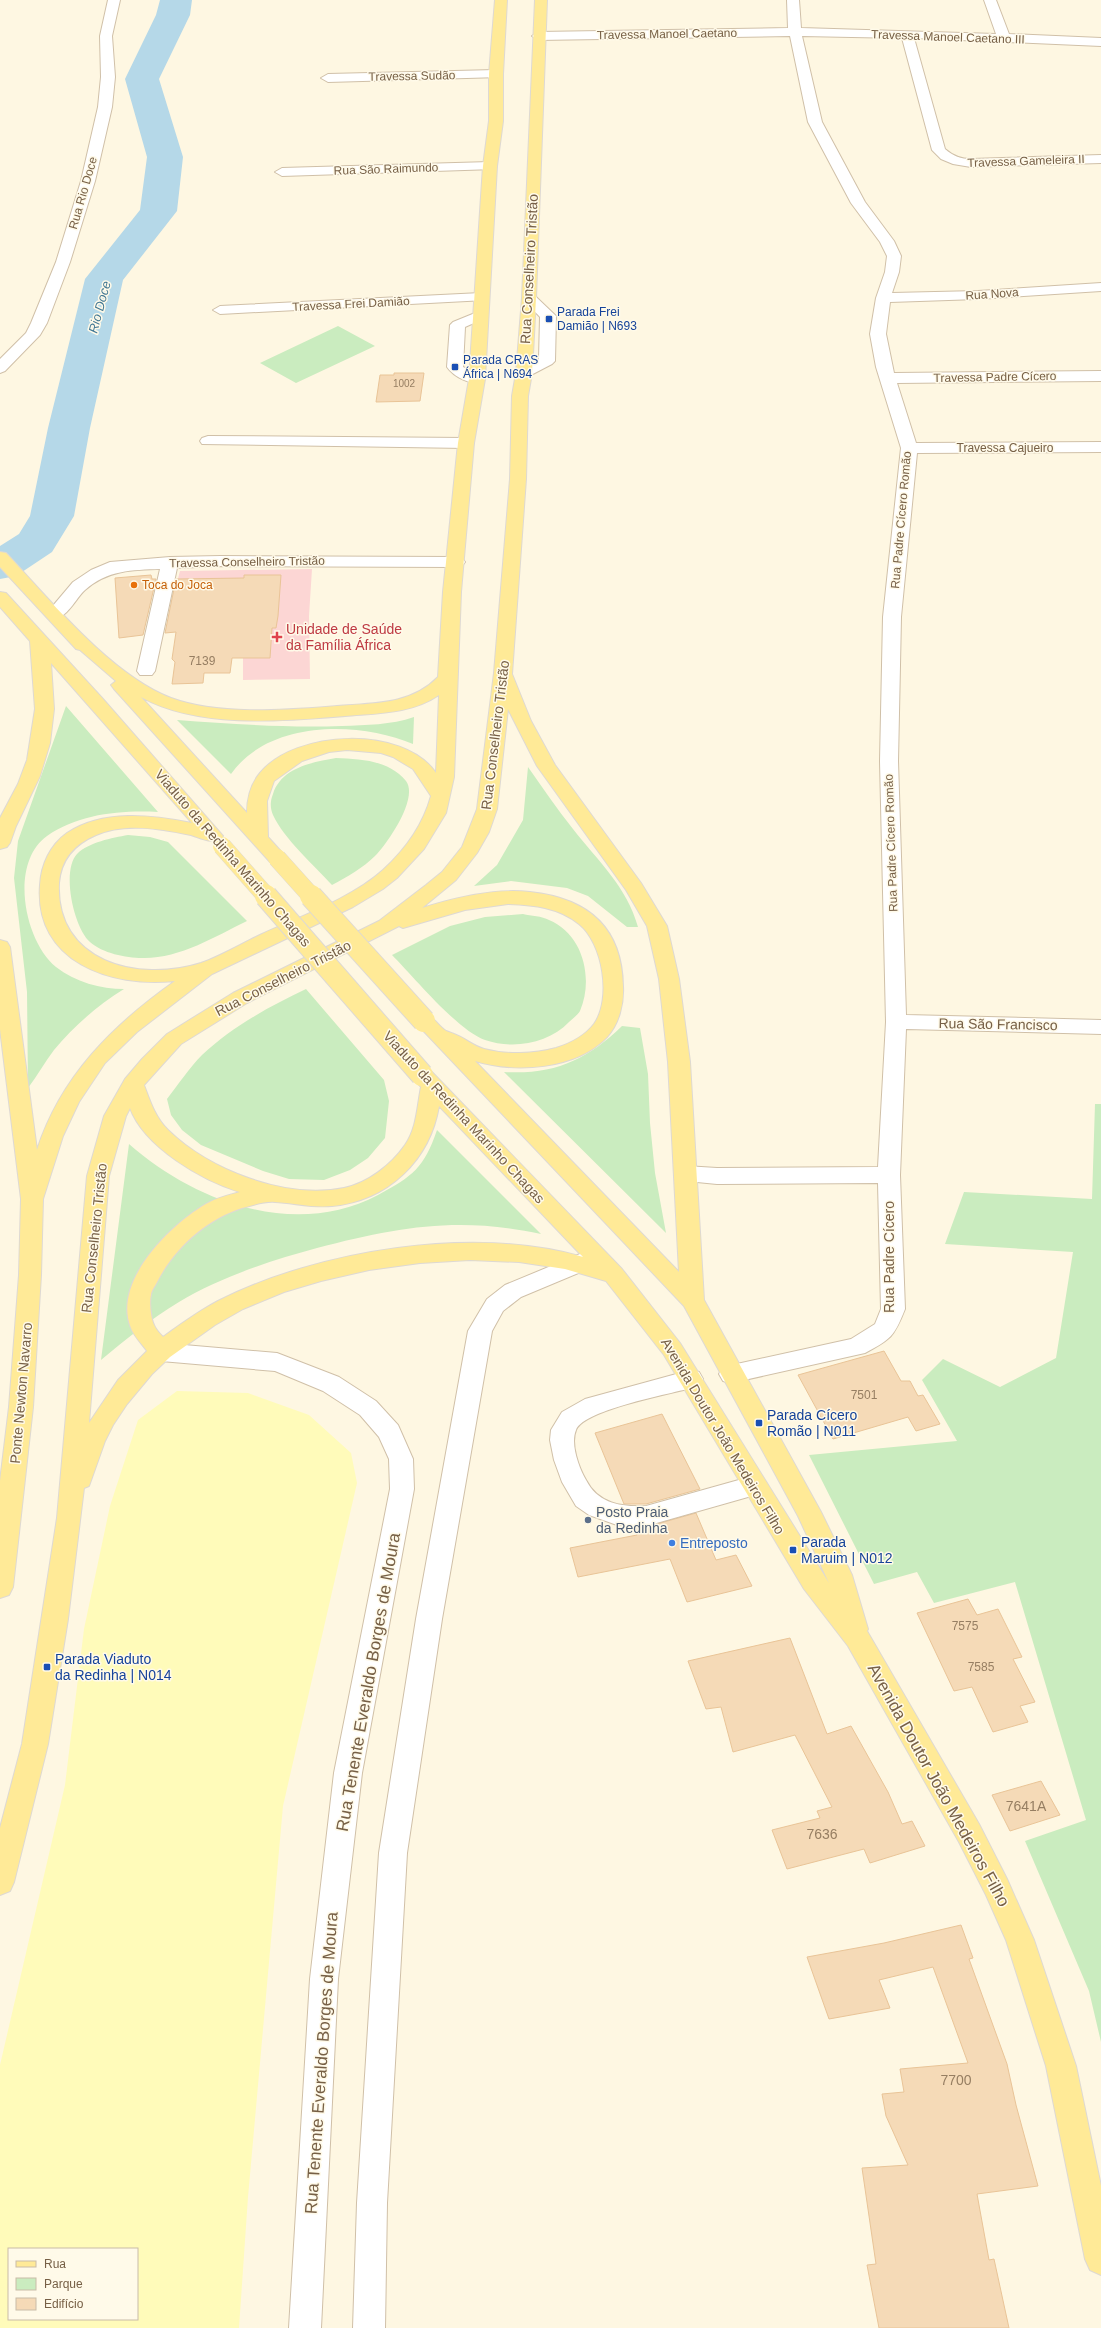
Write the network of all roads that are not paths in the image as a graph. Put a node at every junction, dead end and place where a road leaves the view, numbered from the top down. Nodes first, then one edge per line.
1 (114, 0) edge
2 (501, 0) edge
3 (541, 0) edge
4 (793, 0) edge
5 (990, 0) edge
6 (795, 32) junction
7 (907, 34) junction
8 (538, 36) junction
9 (1004, 40) junction
10 (1101, 42) edge
11 (496, 74) junction
12 (328, 78) dead end
13 (1101, 159) edge
14 (490, 166) junction
15 (282, 172) dead end
16 (1101, 287) edge
17 (481, 297) junction
18 (529, 298) junction
19 (883, 298) junction
20 (220, 310) dead end
21 (480, 315) junction
22 (0, 368) edge
23 (524, 373) junction
24 (1101, 376) edge
25 (888, 378) junction
26 (476, 379) junction
27 (208, 441) dead end
28 (466, 443) junction
29 (1101, 447) edge
30 (909, 448) junction
31 (0, 557) edge
32 (170, 562) junction
33 (456, 562) junction
34 (0, 597) edge
35 (51, 609) junction
36 (73, 635) junction
37 (39, 640) junction
38 (146, 670) dead end
39 (503, 673) junction
40 (449, 676) junction
41 (441, 798) junction
42 (259, 838) junction
43 (217, 840) junction
44 (0, 843) edge
45 (386, 926) junction
46 (0, 947) edge
47 (205, 969) junction
48 (896, 1022) junction
49 (427, 1024) junction
50 (1101, 1027) edge
51 (426, 1081) junction
52 (133, 1084) junction
53 (685, 1174) junction
54 (888, 1175) junction
55 (276, 1194) junction
56 (32, 1199) junction
57 (580, 1263) junction
58 (614, 1275) junction
59 (686, 1294) junction
60 (161, 1352) junction
61 (731, 1374) junction
62 (691, 1380) junction
63 (753, 1486) junction
64 (69, 1518) junction
65 (0, 1587) edge
66 (857, 1638) junction
67 (0, 1882) edge
68 (1101, 2259) edge
69 (305, 2328) edge
70 (369, 2328) edge

1 - 22 street, Rua Rio Doce
2 - 11 main road
3 - 8 main road, Rua Conselheiro Tristão
4 - 6 street, Rua Padre Cícero Romão
5 - 9 street
6 - 7 street, Travessa Manoel Caetano III
6 - 8 street, Travessa Manoel Caetano
6 - 19 street, Rua Padre Cícero Romão
7 - 9 street, Travessa Manoel Caetano III
7 - 13 street, Travessa Gameleira II
8 - 18 main road, Rua Conselheiro Tristão
9 - 10 street, Travessa Manoel Caetano III
11 - 12 street, Travessa Sudão
11 - 14 main road
14 - 15 street, Rua São Raimundo
14 - 17 main road
16 - 19 street, Rua Nova
17 - 20 street, Travessa Frei Damião
17 - 21 main road
18 - 23 main road, Rua Conselheiro Tristão
18 - 23 street
19 - 25 street, Rua Padre Cícero Romão
21 - 26 main road
21 - 26 street
23 - 39 main road, Rua Conselheiro Tristão
24 - 25 street, Travessa Padre Cícero
25 - 30 street, Rua Padre Cícero Romão
26 - 28 main road
27 - 28 street
28 - 33 main road
29 - 30 street, Travessa Cajueiro
30 - 48 street, Rua Padre Cícero Romão
31 - 35 main road
32 - 33 street, Travessa Conselheiro Tristão
32 - 35 street, Travessa Conselheiro Tristão
32 - 38 street
33 - 40 main road
34 - 37 main road
35 - 36 main road
36 - 40 main road
36 - 42 main road
37 - 43 main road, Viaduto da Redinha Marinho Chagas
37 - 44 main road
39 - 45 main road, Rua Conselheiro Tristão
39 - 53 main road
40 - 41 main road
41 - 42 main road
41 - 47 main road
42 - 49 main road, bridge
43 - 47 main road
43 - 51 main road, Viaduto da Redinha Marinho Chagas, bridge
45 - 49 main road
45 - 52 main road, Rua Conselheiro Tristão
46 - 56 main road
47 - 56 main road
48 - 50 street, Rua São Francisco
48 - 54 street, Rua Padre Cícero
49 - 59 main road
51 - 55 main road
51 - 58 main road, Viaduto da Redinha Marinho Chagas
52 - 55 main road
52 - 64 main road, Rua Conselheiro Tristão
53 - 54 street
53 - 59 main road
54 - 61 street, Rua Padre Cícero
55 - 60 main road
56 - 65 main road, Ponte Newton Navarro
57 - 58 main road
57 - 60 main road
57 - 70 street
58 - 62 main road, Avenida Doutor João Medeiros Filho
59 - 61 main road, Avenida Doutor João Medeiros Filho
60 - 64 main road
60 - 69 street, Rua Tenente Everaldo Borges de Moura
61 - 66 main road, Avenida Doutor João Medeiros Filho
62 - 63 main road, Avenida Doutor João Medeiros Filho
62 - 63 street
63 - 66 main road, Avenida Doutor João Medeiros Filho
64 - 67 main road
66 - 68 main road, Avenida Doutor João Medeiros Filho

